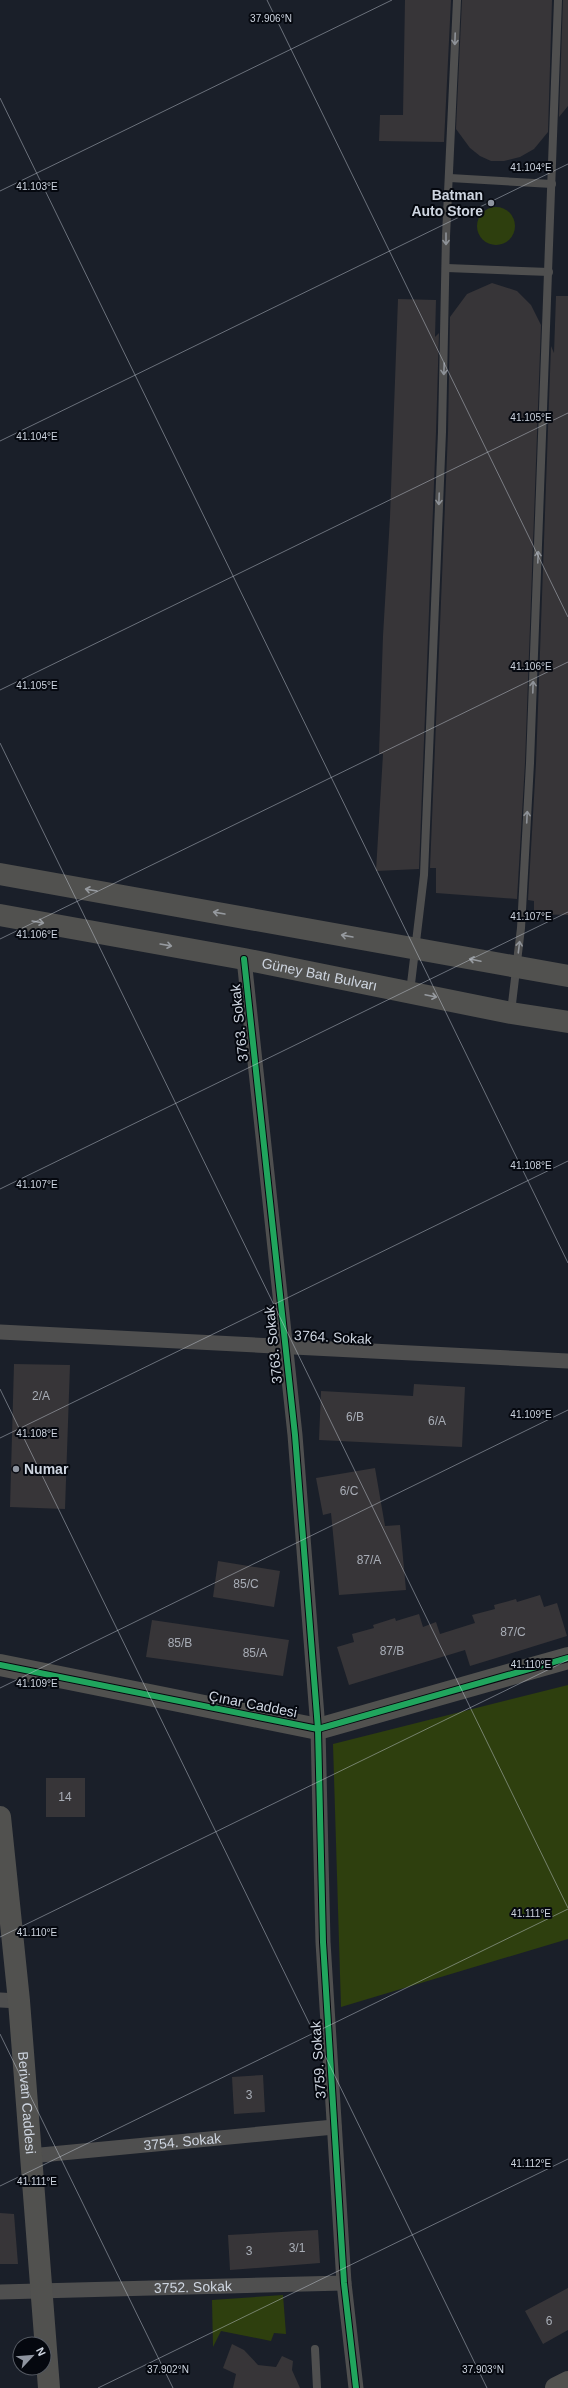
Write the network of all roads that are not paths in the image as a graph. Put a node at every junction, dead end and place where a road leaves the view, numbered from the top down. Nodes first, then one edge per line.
1 (457, 0) edge
2 (558, 0) edge
3 (450, 178) junction
4 (552, 184) junction
5 (447, 268) junction
6 (549, 272) junction
7 (0, 874) edge
8 (0, 915) edge
9 (415, 948) junction
10 (244, 959) junction
11 (517, 968) junction
12 (568, 976) edge
13 (410, 992) junction
14 (511, 1013) junction
15 (568, 1022) edge
16 (0, 1332) edge
17 (286, 1347) junction
18 (568, 1361) edge
19 (568, 1658) edge
20 (0, 1665) edge
21 (318, 1729) junction
22 (0, 1825) edge
23 (9, 2001) edge
24 (334, 2127) junction
25 (30, 2156) junction
26 (344, 2283) junction
27 (0, 2292) edge
28 (43, 2292) junction
29 (315, 2349) dead end
30 (568, 2382) edge
31 (49, 2388) edge
32 (317, 2388) edge
33 (356, 2388) edge
34 (556, 2388) edge

1 -> 3 lane
2 - 4 lane
3 - 4 lane
3 -> 5 lane
4 - 6 lane
5 - 6 lane
5 -> 9 lane
11 -> 6 lane
9 -> 7 street
8 -> 10 street, Güney Batı Bulvarı
11 -> 9 street
9 - 13 lane
10 - 13 street, Güney Batı Bulvarı
10 - 17 street, 3763. Sokak
11 - 12 street
11 - 14 lane
13 -> 14 street, Güney Batı Bulvarı
14 - 15 street, Güney Batı Bulvarı
16 - 17 street, 3764. Sokak
17 - 18 street, 3764. Sokak
17 - 21 street, 3763. Sokak
19 - 21 street, Çınar Caddesi
20 - 21 street, Çınar Caddesi
21 - 24 street, 3759. Sokak
22 - 23 street, Berivan Caddesi
23 - 25 street, Berivan Caddesi
24 - 25 street, 3754. Sokak
24 - 26 street, 3759. Sokak
25 - 28 street, Berivan Caddesi
26 - 28 street, 3752. Sokak
26 - 33 street, 3759. Sokak
27 - 28 street, 3752. Sokak
28 - 31 street, Berivan Caddesi
29 - 32 lane
30 - 34 street

